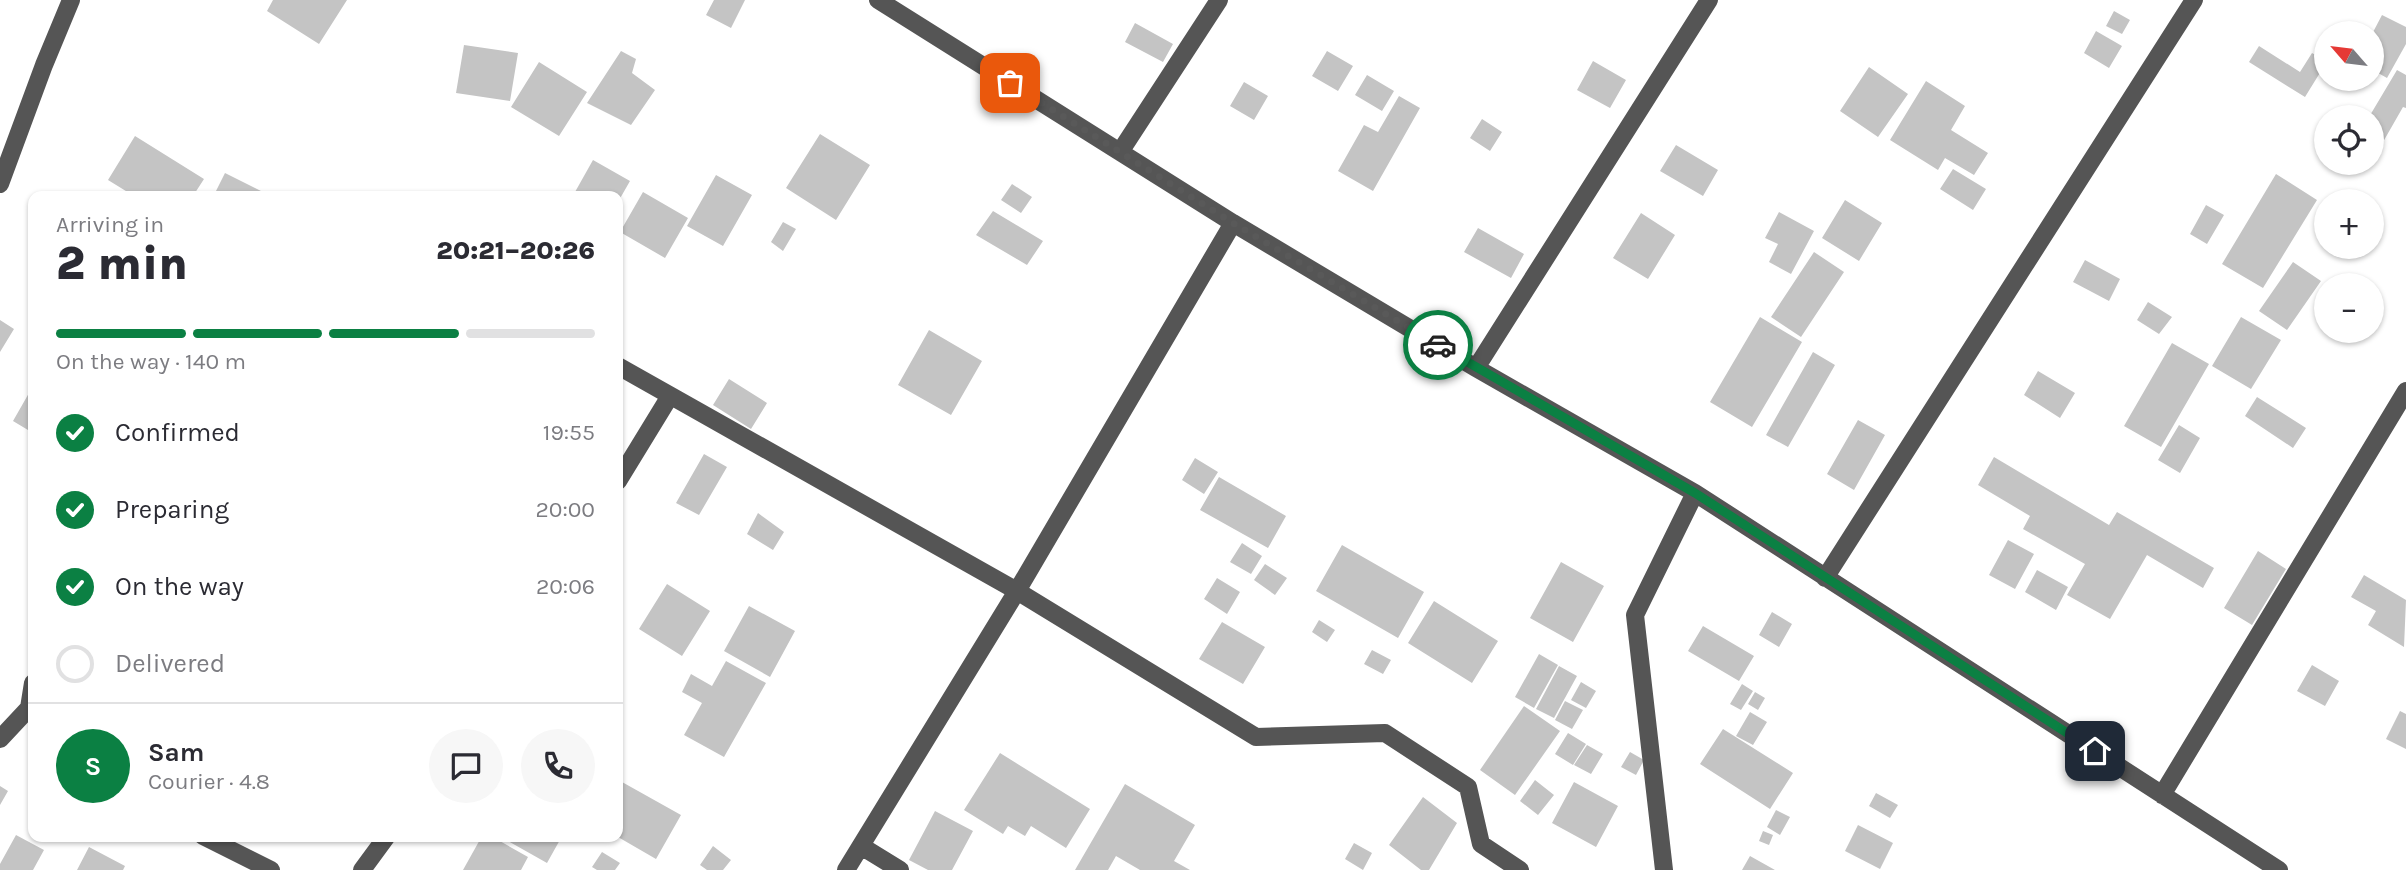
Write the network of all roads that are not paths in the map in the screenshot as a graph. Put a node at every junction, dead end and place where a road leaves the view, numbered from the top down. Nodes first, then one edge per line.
1 (71, 0) edge
2 (878, 0) edge
3 (1219, 0) edge
4 (1709, 0) edge
5 (2194, 0) edge
6 (1121, 152) junction
7 (0, 184) edge
8 (1233, 223) junction
9 (1476, 368) junction
10 (623, 369) edge
11 (2406, 391) edge
12 (670, 396) junction
13 (623, 473) edge
14 (1695, 493) junction
15 (1825, 578) junction
16 (1017, 591) junction
17 (28, 713) edge
18 (0, 739) edge
19 (2162, 795) junction
20 (215, 842) edge
21 (383, 842) edge
22 (861, 845) junction
23 (2275, 869) edge
24 (271, 870) edge
25 (362, 870) edge
26 (846, 870) edge
27 (900, 870) edge
28 (1520, 870) edge
29 (1664, 870) edge

1 - 7 street
2 - 6 street
3 - 6 street
4 - 9 street
5 - 15 street
6 - 8 street
8 - 9 street
8 - 16 street
9 - 14 street
10 - 12 street
11 - 19 street
12 - 13 street
12 - 16 street
14 - 15 street
14 - 29 street
15 - 19 street
16 - 22 street
16 - 28 street
17 - 18 street
19 - 23 street
20 - 24 street
21 - 25 street
22 - 26 street
22 - 27 street

